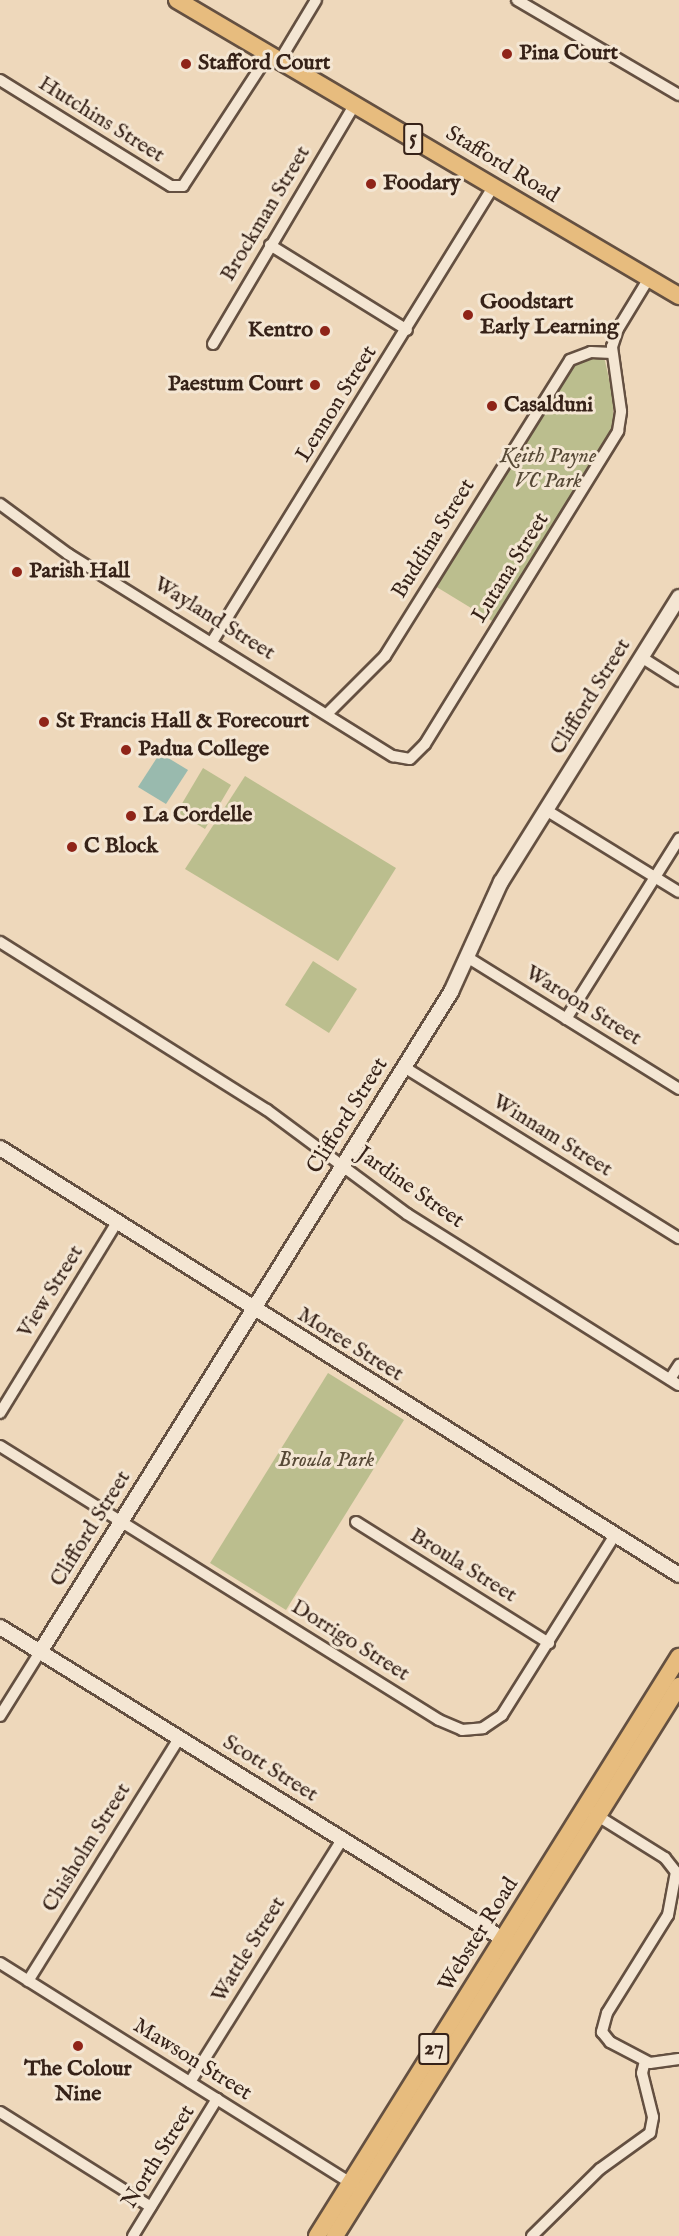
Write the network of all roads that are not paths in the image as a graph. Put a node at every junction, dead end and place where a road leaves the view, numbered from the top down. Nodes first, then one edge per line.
1 (177, 0) edge
2 (316, 0) edge
3 (517, 0) edge
4 (535, 4) edge
5 (275, 57) junction
6 (0, 80) edge
7 (679, 95) edge
8 (355, 104) junction
9 (494, 187) junction
10 (270, 245) junction
11 (649, 278) junction
12 (679, 296) edge
13 (407, 330) junction
14 (213, 344) dead end
15 (612, 353) junction
16 (0, 504) edge
17 (679, 597) edge
18 (212, 642) junction
19 (642, 657) junction
20 (679, 681) edge
21 (327, 714) junction
22 (410, 759) joint
23 (546, 810) junction
24 (679, 839) edge
25 (655, 877) junction
26 (679, 892) edge
27 (0, 942) edge
28 (467, 957) junction
29 (566, 1019) junction
30 (404, 1067) junction
31 (679, 1089) edge
32 (0, 1148) edge
33 (343, 1165) junction
34 (117, 1222) junction
35 (679, 1238) edge
36 (253, 1309) junction
37 (679, 1365) edge
38 (674, 1382) edge
39 (0, 1413) edge
40 (0, 1446) edge
41 (121, 1521) junction
42 (356, 1522) dead end
43 (615, 1535) junction
44 (679, 1575) edge
45 (0, 1627) edge
46 (549, 1642) junction
47 (40, 1652) junction
48 (679, 1657) edge
49 (679, 1686) edge
50 (0, 1716) edge
51 (180, 1737) junction
52 (592, 1812) junction
53 (342, 1840) junction
54 (510, 1943) junction
55 (0, 1963) edge
56 (28, 1980) junction
57 (679, 2059) edge
58 (645, 2061) junction
59 (190, 2082) junction
60 (218, 2099) junction
61 (0, 2112) edge
62 (357, 2186) junction
63 (151, 2207) junction
64 (133, 2236) edge
65 (317, 2236) edge
66 (335, 2236) edge
67 (532, 2236) edge

1 - 5 main road, Stafford Road / 5
2 - 5 street
3 - 4 street
4 - 7 street
5 - 6 street, Hutchins Street
5 - 8 main road, Stafford Road / 5
8 - 9 main road, Stafford Road / 5
8 - 10 street, Brockman Street
9 - 11 main road, Stafford Road / 5
9 - 13 street, Lennon Street
10 - 13 street
10 - 14 street, Brockman Street
11 - 12 main road, Stafford Road / 5
11 - 15 street
13 - 18 street, Lennon Street
15 - 21 street, Buddina Street
15 - 22 street, Lutana Street
16 - 18 street, Wayland Street
17 - 19 street, Clifford Street
18 - 21 street, Wayland Street
19 - 20 street
19 - 23 street, Clifford Street
21 - 22 street, Wayland Street
23 - 25 street
23 - 28 street, Clifford Street
24 - 25 street
25 - 26 street
25 - 29 street
27 - 33 street, Jardine Street
28 - 29 street, Waroon Street
28 - 30 street, Clifford Street
29 - 31 street, Waroon Street
30 - 33 street, Clifford Street
30 - 35 street, Winnam Street
32 - 34 street, Moree Street
33 - 36 street, Clifford Street
33 - 38 street, Jardine Street
34 - 36 street, Moree Street
34 - 39 street, View Street
36 - 41 street, Clifford Street
36 - 43 street, Moree Street
37 - 38 street
40 - 41 street, Dorrigo Street
41 - 46 street, Dorrigo Street
41 - 47 street, Clifford Street
42 - 46 street, Broula Street
43 - 44 street, Moree Street
43 - 46 street, Dorrigo Street
45 - 47 street, Scott Street
47 - 50 street
47 - 51 street, Scott Street
48 - 52 main road, Webster Road / 27
49 - 52 main road, Webster Road / 27
51 - 53 street, Scott Street
51 - 56 street, Chisholm Street
52 - 54 main road, Webster Road / 27
52 - 58 street
53 - 54 street, Scott Street
53 - 59 street, Wattle Street
54 - 62 main road, Webster Road / 27
55 - 56 street, Mawson Street
56 - 59 street, Mawson Street
57 - 58 street
58 - 67 street
59 - 60 street, Mawson Street
60 - 62 street, Mawson Street
60 - 63 street, North Street
61 - 63 street
62 - 65 main road, Webster Road / 27
62 - 66 main road, Webster Road / 27
63 - 64 street, North Street

